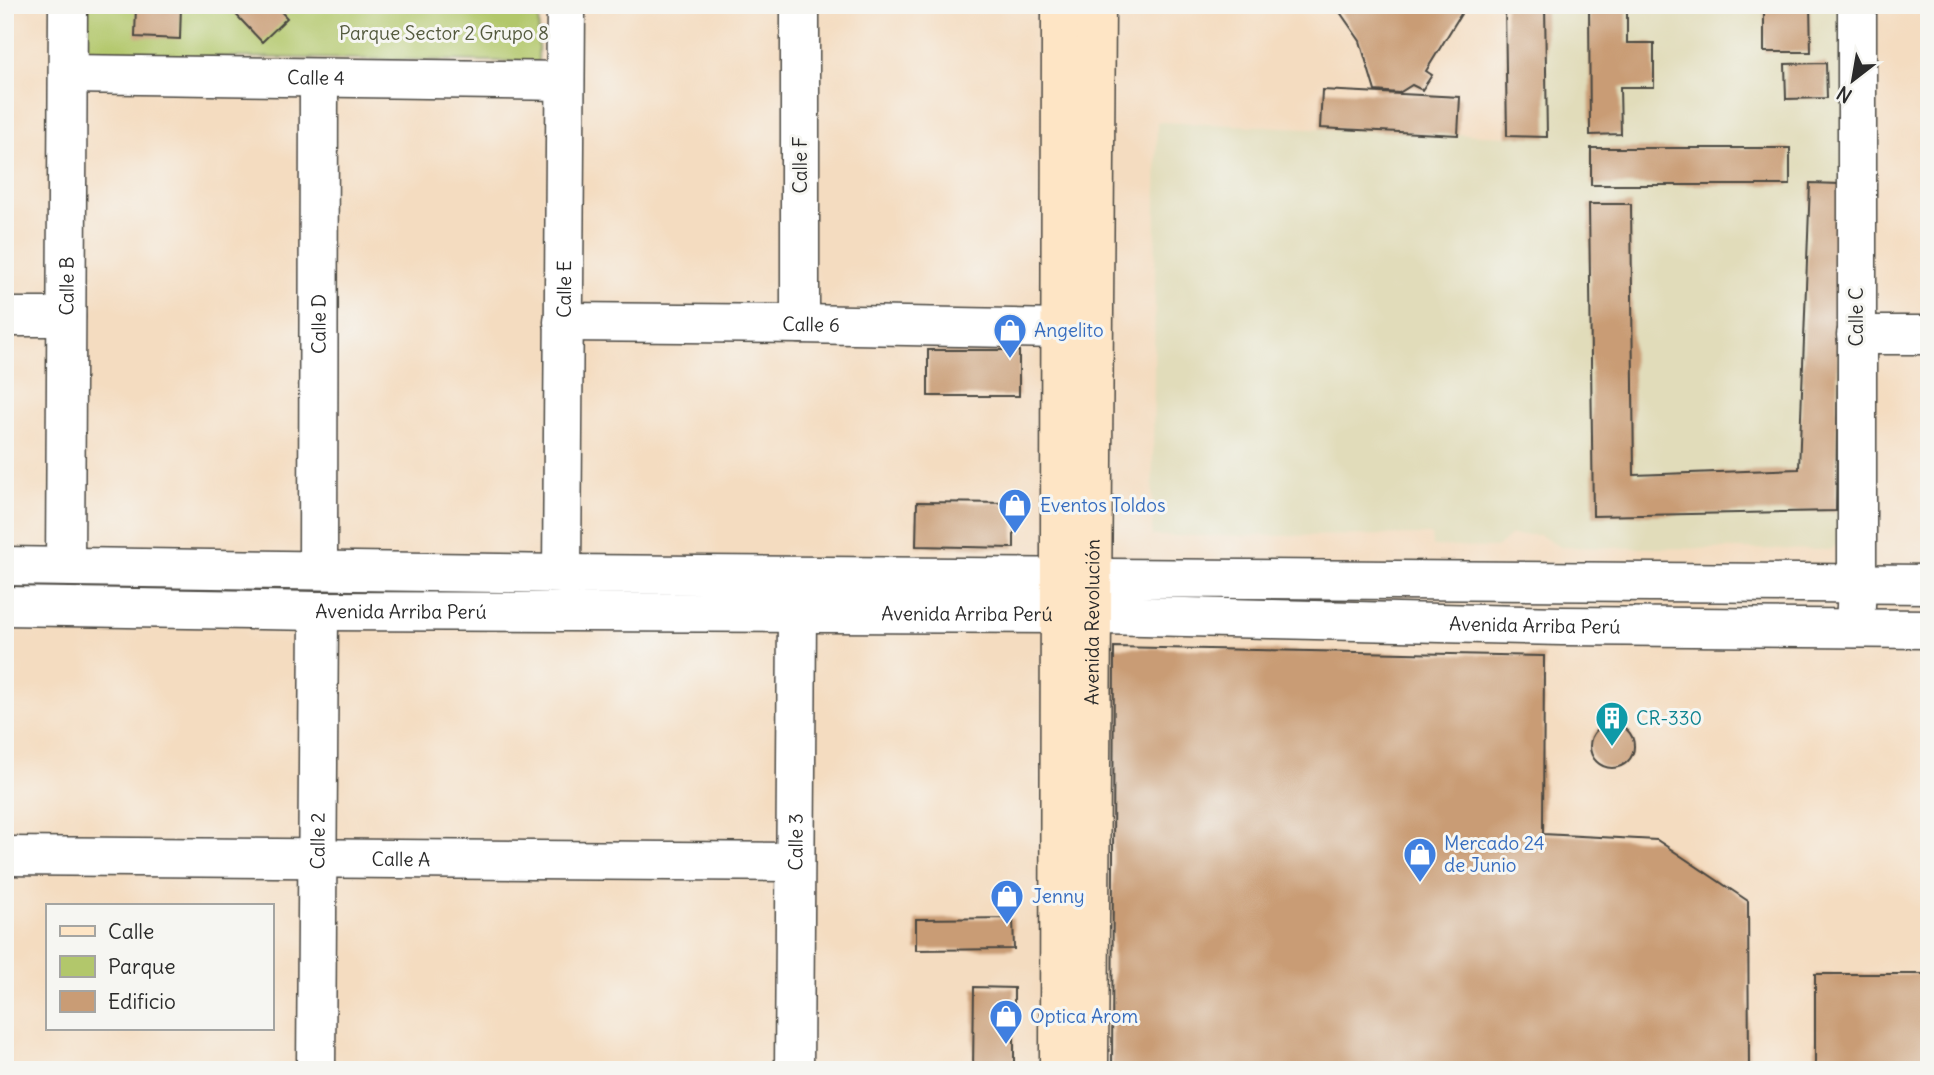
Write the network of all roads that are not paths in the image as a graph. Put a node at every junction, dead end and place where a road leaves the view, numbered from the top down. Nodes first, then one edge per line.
1 (68, 5) edge
2 (565, 5) edge
3 (800, 5) edge
4 (1061, 5) edge
5 (1096, 5) edge
6 (1857, 5) edge
7 (68, 74) junction
8 (319, 78) junction
9 (565, 80) junction
10 (5, 317) edge
11 (66, 317) junction
12 (564, 322) junction
13 (800, 324) junction
14 (1060, 329) junction
15 (1856, 335) junction
16 (1929, 335) edge
17 (5, 566) edge
18 (65, 566) junction
19 (318, 569) junction
20 (562, 574) junction
21 (1857, 583) junction
22 (1929, 583) edge
23 (1075, 596) junction
24 (5, 606) edge
25 (319, 611) junction
26 (797, 614) junction
27 (1855, 628) junction
28 (1929, 629) edge
29 (5, 856) edge
30 (317, 858) junction
31 (795, 862) junction
32 (316, 1070) edge
33 (794, 1070) edge
34 (1059, 1070) edge
35 (1089, 1070) edge

1 - 7 street, Calle B
2 - 9 street, Calle E
3 - 13 street, Calle F
4 - 14 main road, Avenida Revolución
5 - 23 main road, Avenida Revolución
6 - 15 street, Calle C
7 - 8 street, Calle 4
7 - 11 street, Calle B
8 - 9 street, Calle 4
8 - 19 street, Calle D
9 - 12 street, Calle E
10 - 11 street
11 - 18 street, Calle B
12 - 13 street, Calle 6
12 - 20 street, Calle E
13 - 14 street, Calle 6
14 - 23 main road, Avenida Revolución
15 - 16 street
15 - 21 street, Calle C
17 - 18 street, Avenida Arriba Perú
18 - 19 street, Avenida Arriba Perú
19 - 20 street, Avenida Arriba Perú
20 - 23 street, Avenida Arriba Perú
21 - 22 street, Avenida Arriba Perú
21 - 23 street, Avenida Arriba Perú
21 - 27 street, Calle C
23 - 26 street, Avenida Arriba Perú
23 - 27 street, Avenida Arriba Perú
23 - 34 main road, Avenida Revolución
23 - 35 main road, Avenida Revolución
24 - 25 street, Avenida Arriba Perú
25 - 26 street, Avenida Arriba Perú
25 - 30 street, Calle 2
26 - 31 street, Calle 3
27 - 28 street, Avenida Arriba Perú
29 - 30 street, Calle A
30 - 31 street, Calle A
30 - 32 street, Calle 2
31 - 33 street, Calle 3

